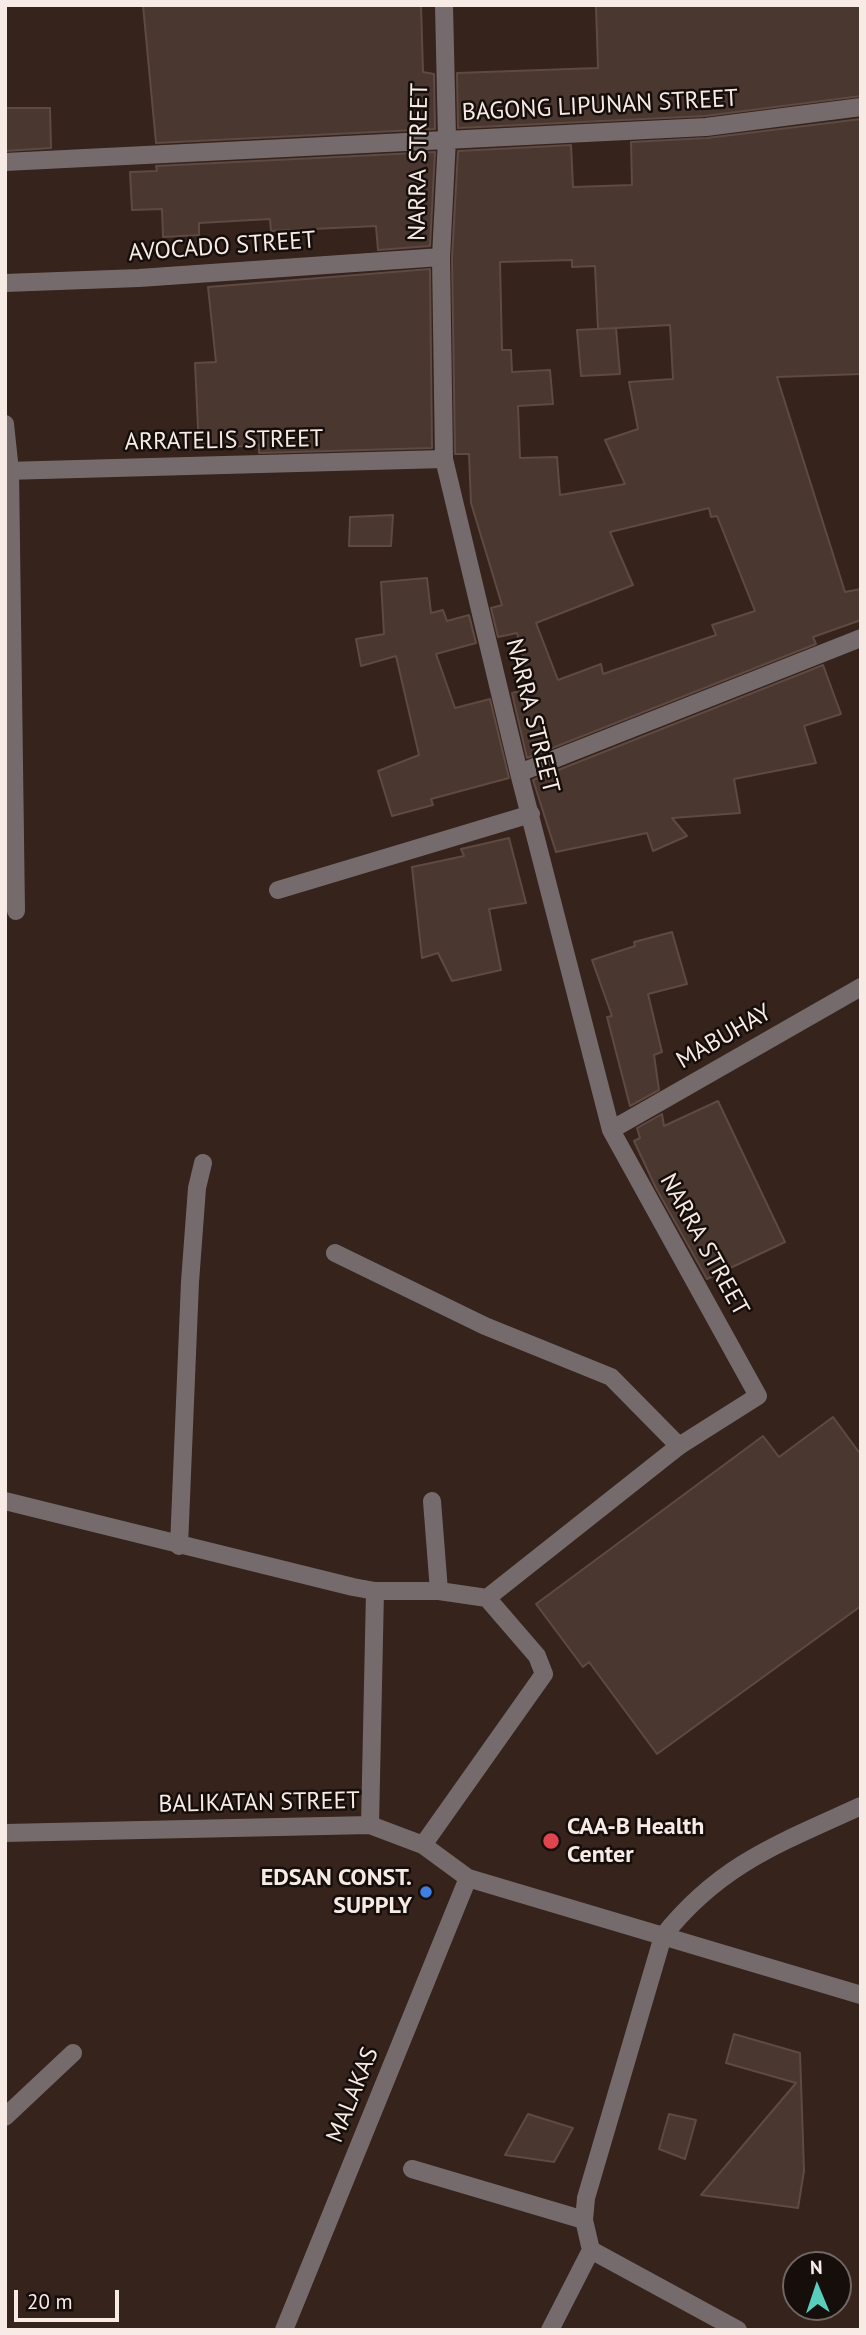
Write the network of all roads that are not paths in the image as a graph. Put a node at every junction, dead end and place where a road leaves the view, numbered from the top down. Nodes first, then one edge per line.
1 (444, 5) edge
2 (861, 107) edge
3 (447, 139) junction
4 (5, 162) edge
5 (441, 257) junction
6 (5, 283) edge
7 (5, 424) edge
8 (444, 459) junction
9 (8, 471) edge
10 (861, 638) edge
11 (519, 773) junction
12 (531, 814) junction
13 (278, 890) dead end
14 (16, 911) dead end
15 (861, 986) edge
16 (611, 1130) junction
17 (203, 1163) dead end
18 (335, 1253) dead end
19 (679, 1446) junction
20 (5, 1501) edge
21 (432, 1501) dead end
22 (179, 1546) junction
23 (375, 1591) junction
24 (439, 1591) junction
25 (488, 1598) junction
26 (861, 1806) edge
27 (370, 1825) junction
28 (5, 1832) edge
29 (423, 1845) junction
30 (468, 1878) junction
31 (663, 1936) junction
32 (861, 1995) edge
33 (73, 2053) dead end
34 (5, 2117) edge
35 (412, 2169) dead end
36 (584, 2220) junction
37 (591, 2250) junction
38 (552, 2329) edge
39 (284, 2330) edge
40 (738, 2330) edge

1 - 3 street, NARRA STREET
2 - 3 street, BAGONG LIPUNAN STREET
3 - 4 street, BAGONG LIPUNAN STREET
3 - 5 street, NARRA STREET
5 - 6 street, AVOCADO STREET
5 - 8 street, NARRA STREET
7 - 9 street
8 - 9 street, ARRATELIS STREET
8 - 11 street, NARRA STREET
9 - 14 street
10 - 11 street
11 - 12 street, NARRA STREET
12 - 13 street
12 - 16 street, NARRA STREET
15 - 16 street, MABUHAY
16 - 19 street, NARRA STREET
17 - 22 street
18 - 19 street
19 - 25 street
20 - 22 street
21 - 24 street
22 - 23 street
23 - 24 street
23 - 27 street
24 - 25 street
25 - 29 street
26 - 31 street
27 - 28 street, BALIKATAN STREET
27 - 29 street, BALIKATAN STREET
29 - 30 street, BALIKATAN STREET
30 - 31 street, BALIKATAN STREET
30 - 39 street, MALAKAS
31 - 32 street, BALIKATAN STREET
31 - 36 street
33 - 34 street
35 - 36 street
36 - 37 street
37 - 38 street
37 - 40 street

